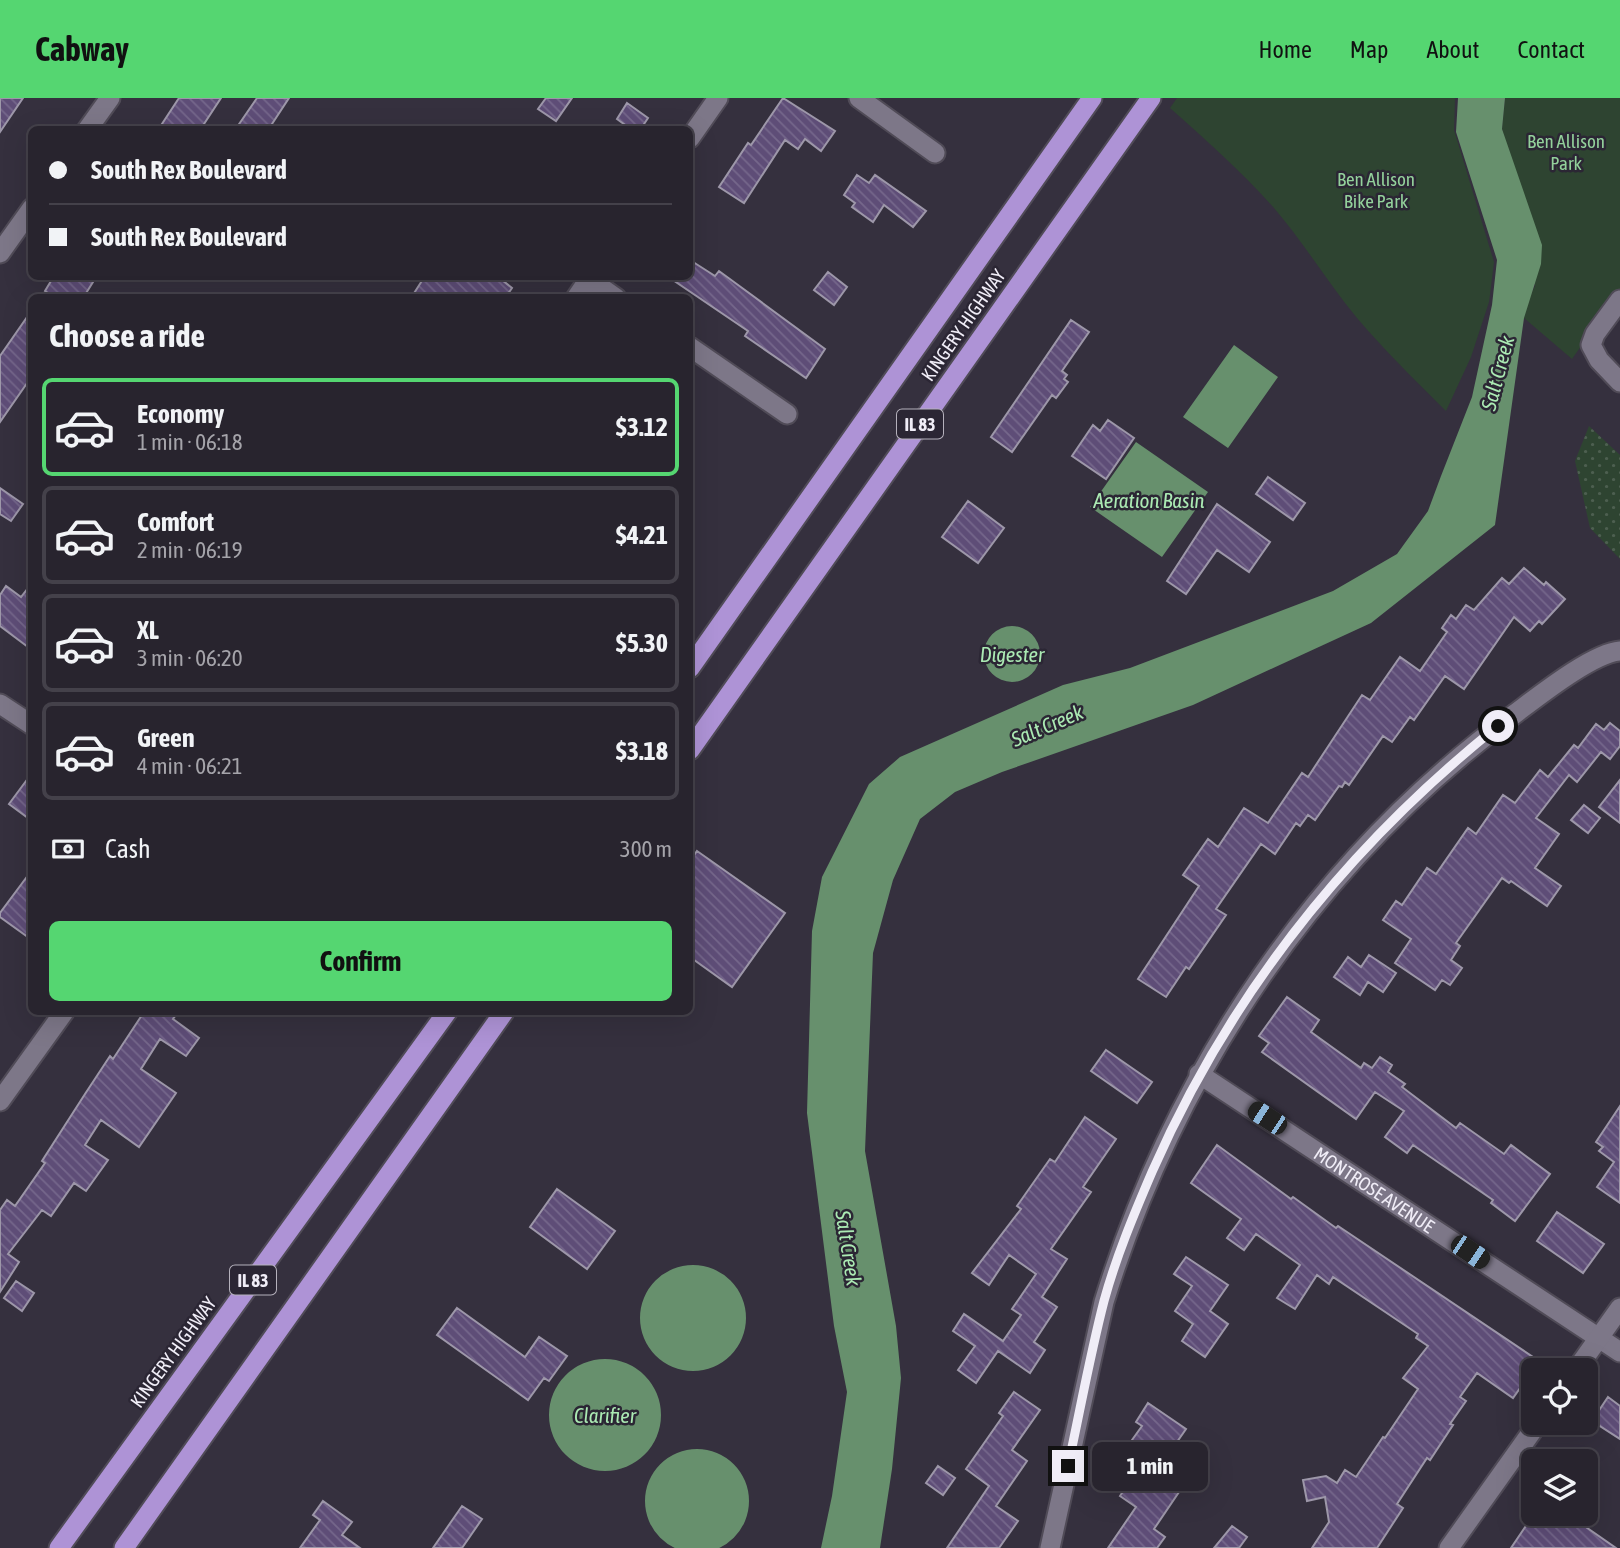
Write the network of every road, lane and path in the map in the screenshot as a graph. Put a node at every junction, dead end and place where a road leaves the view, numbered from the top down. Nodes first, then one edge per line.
1 (110, 98) edge
2 (718, 98) edge
3 (859, 98) edge
4 (1092, 98) edge
5 (1151, 98) edge
6 (90, 126) edge
7 (693, 134) edge
8 (935, 153) dead end
9 (28, 214) edge
10 (0, 253) edge
11 (593, 280) edge
12 (611, 294) edge
13 (1620, 300) edge
14 (693, 349) edge
15 (1620, 382) edge
16 (787, 414) dead end
17 (1620, 651) edge
18 (693, 664) edge
19 (0, 704) edge
20 (28, 722) edge
21 (693, 746) edge
22 (62, 1015) edge
23 (445, 1015) edge
24 (502, 1015) edge
25 (1199, 1074) junction
26 (0, 1101) edge
27 (1620, 1308) edge
28 (1598, 1338) junction
29 (1620, 1352) edge
30 (1584, 1358) edge
31 (1529, 1435) edge
32 (59, 1548) edge
33 (124, 1548) edge
34 (1050, 1548) edge
35 (1449, 1548) edge

1 - 6 street
2 - 7 street
3 - 8 street
4 - 18 highway, KINGERY HIGHWAY / IL 83
5 - 21 highway, KINGERY HIGHWAY / IL 83
9 - 10 street
11 - 12 street
13 - 15 street
14 - 16 street
17 - 25 street
19 - 20 street
22 - 26 street
23 - 32 highway, KINGERY HIGHWAY / IL 83
24 - 33 highway, IL 83
25 - 28 street, MONTROSE AVENUE
25 - 34 street
27 - 28 street
28 - 29 street, MONTROSE AVENUE
28 - 30 street
31 - 35 street

